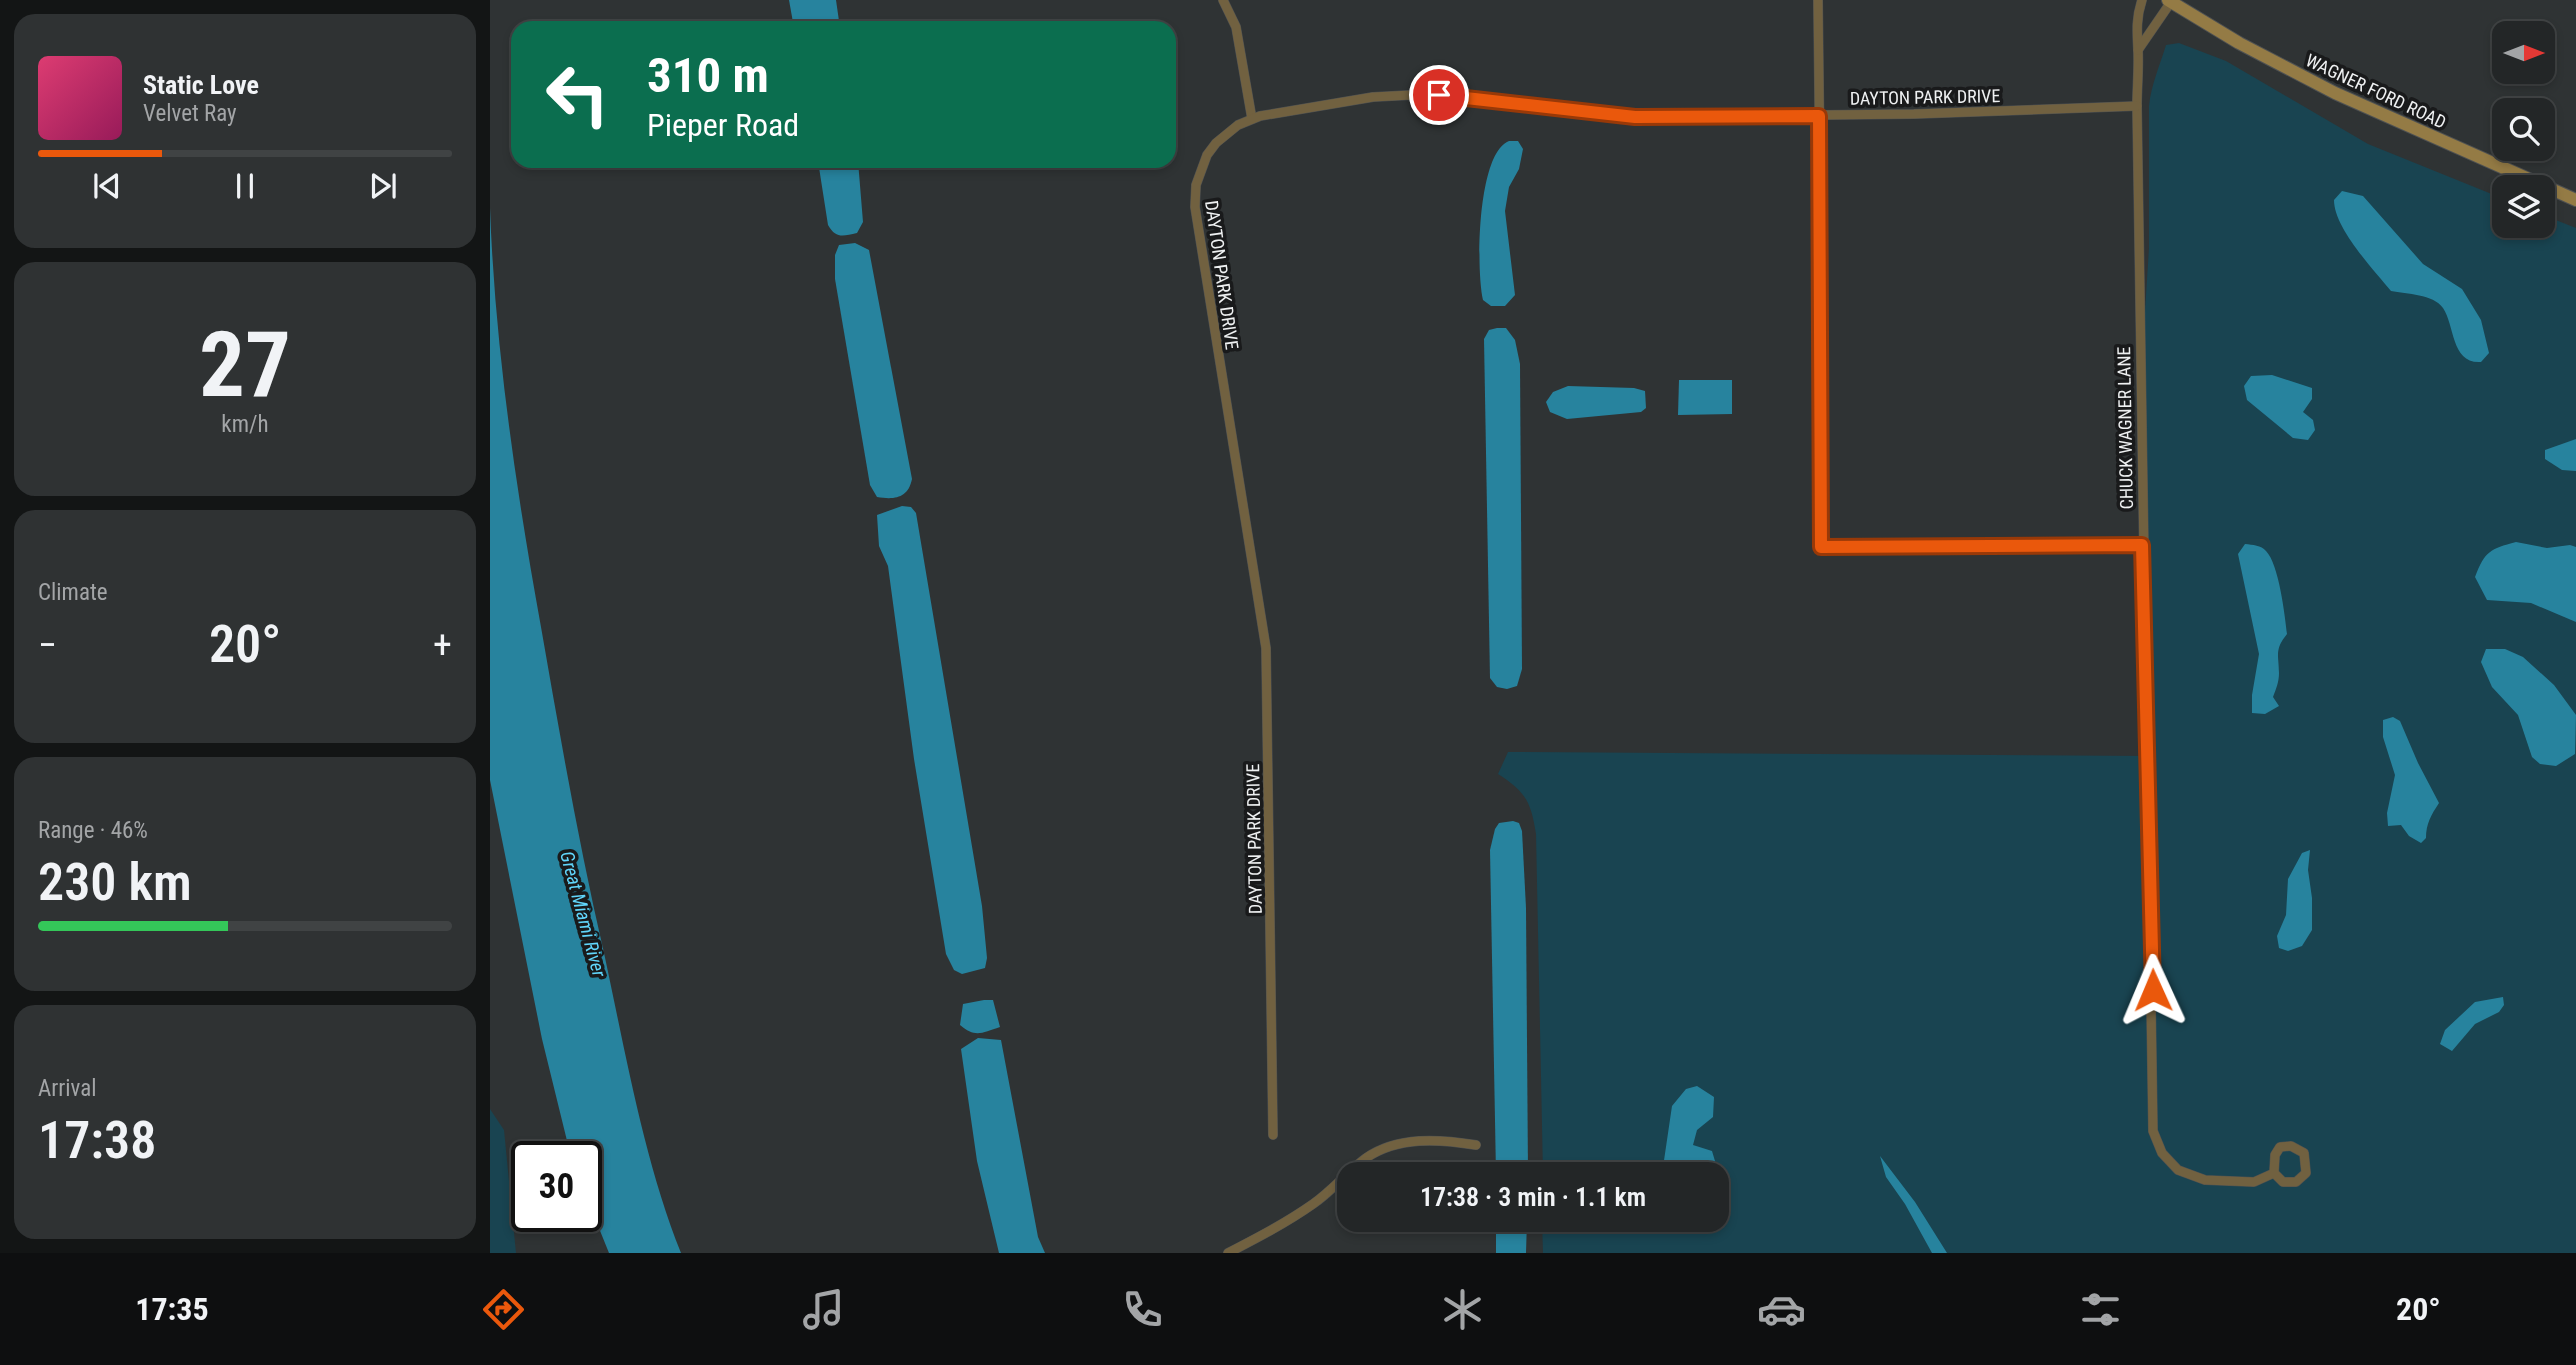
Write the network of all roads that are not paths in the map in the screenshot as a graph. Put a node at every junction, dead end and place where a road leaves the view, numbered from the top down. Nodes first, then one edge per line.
1 (1223, 0) edge
2 (1818, 0) edge
3 (2142, 0) edge
4 (2169, 1) edge
5 (2138, 50) junction
6 (2137, 106) junction
7 (1819, 116) junction
8 (1252, 119) junction
9 (2576, 200) edge
10 (2142, 545) junction
11 (1273, 1135) dead end
12 (1476, 1145) dead end
13 (2274, 1173) junction
14 (1228, 1253) edge

1 - 8 street
2 - 7 street
3 - 5 street, CHUCK WAGNER LANE
4 - 5 street
4 - 9 main road, WAGNER FORD ROAD
5 - 6 street, CHUCK WAGNER LANE
6 - 7 street, DAYTON PARK DRIVE
6 - 10 street, CHUCK WAGNER LANE
7 - 8 street, DAYTON PARK DRIVE
7 - 10 street
8 - 11 street, DAYTON PARK DRIVE
10 - 13 street, CHUCK WAGNER LANE
12 - 14 street
13 - 13 street, CHUCK WAGNER LANE

